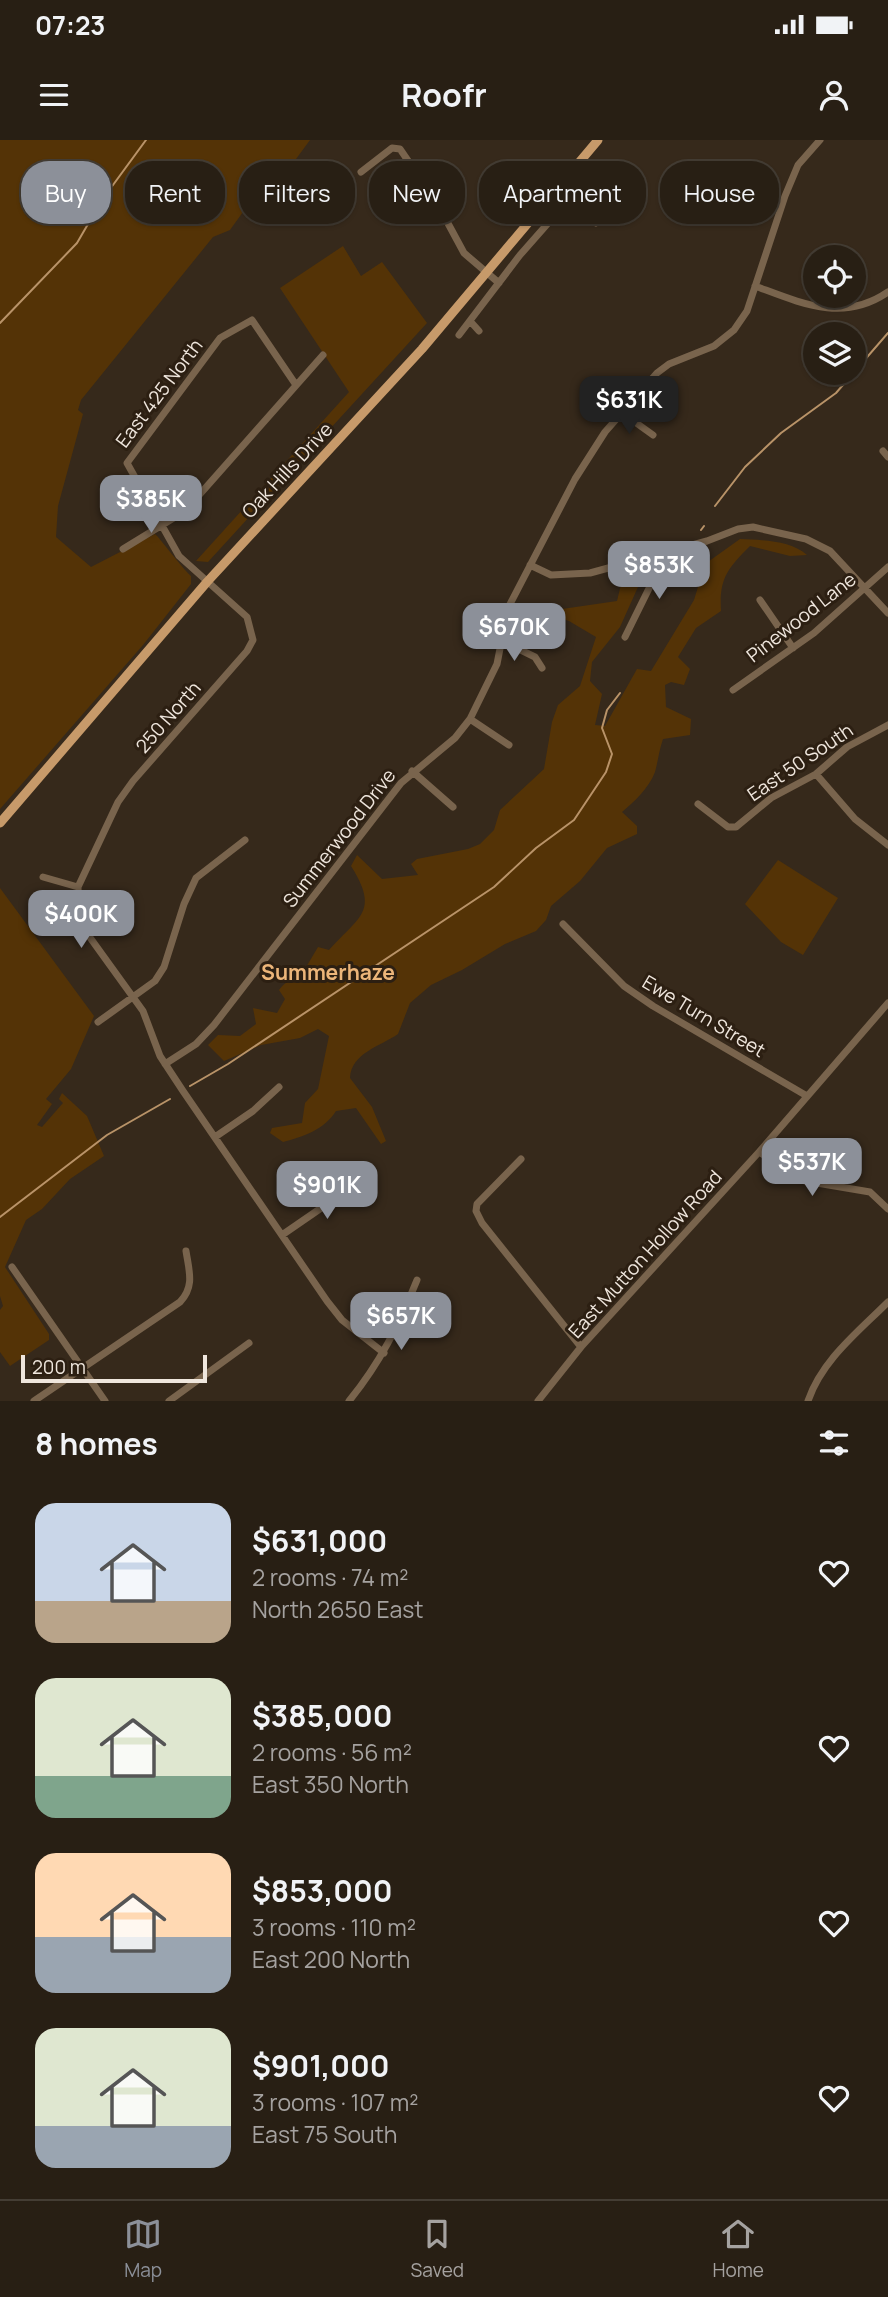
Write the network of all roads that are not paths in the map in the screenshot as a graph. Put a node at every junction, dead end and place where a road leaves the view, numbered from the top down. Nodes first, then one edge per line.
1 (598, 140) edge
2 (820, 140) edge
3 (361, 172) dead end
4 (548, 224) edge
5 (485, 271) junction
6 (499, 283) junction
7 (755, 286) junction
8 (888, 292) edge
9 (470, 321) junction
10 (479, 331) dead end
11 (459, 335) dead end
12 (323, 355) dead end
13 (296, 385) junction
14 (621, 412) junction
15 (653, 435) dead end
16 (162, 526) junction
17 (123, 549) dead end
18 (667, 552) junction
19 (530, 565) junction
20 (888, 567) edge
21 (207, 582) junction
22 (865, 587) junction
23 (760, 600) dead end
24 (888, 613) edge
25 (625, 637) dead end
26 (502, 641) junction
27 (793, 648) junction
28 (542, 668) dead end
29 (733, 690) dead end
30 (470, 719) junction
31 (888, 725) edge
32 (509, 745) dead end
33 (412, 771) junction
34 (816, 774) junction
35 (698, 804) dead end
36 (453, 807) dead end
37 (0, 822) edge
38 (245, 840) dead end
39 (888, 845) edge
40 (43, 877) dead end
41 (78, 887) junction
42 (563, 924) dead end
43 (133, 997) junction
44 (888, 1003) edge
45 (98, 1022) dead end
46 (165, 1064) junction
47 (279, 1087) dead end
48 (807, 1096) junction
49 (215, 1136) junction
50 (759, 1153) junction
51 (521, 1159) dead end
52 (356, 1184) dead end
53 (888, 1209) edge
54 (282, 1235) junction
55 (186, 1251) dead end
56 (12, 1267) dead end
57 (417, 1280) dead end
58 (888, 1302) edge
59 (249, 1343) dead end
60 (581, 1347) junction
61 (384, 1353) junction
62 (82, 1368) junction
63 (34, 1401) edge
64 (105, 1401) edge
65 (169, 1401) edge
66 (349, 1401) edge
67 (538, 1401) edge
68 (808, 1401) edge

1 - 5 main road, Oak Hills Drive
2 - 7 street, Summerwood Drive
3 - 5 street
4 - 6 street
5 - 6 street
5 - 21 main road, Oak Hills Drive
6 - 9 street
7 - 8 street
7 - 14 street, Summerwood Drive
9 - 10 street
9 - 11 street
12 - 13 street
13 - 16 street
13 - 16 street, East 425 North
14 - 15 street
14 - 19 street, Summerwood Drive
16 - 17 street
16 - 21 street
18 - 19 street
18 - 22 street
18 - 25 street
19 - 26 street, Summerwood Drive
20 - 22 street, Pinewood Lane
21 - 37 main road, Oak Hills Drive
21 - 41 street, 250 North
22 - 24 street
22 - 27 street, Pinewood Lane
23 - 27 street
26 - 28 street
26 - 30 street, Summerwood Drive
27 - 29 street, Pinewood Lane
30 - 32 street
30 - 33 street, Summerwood Drive
31 - 34 street, East 50 South
33 - 36 street
33 - 46 street, Summerwood Drive
34 - 35 street, East 50 South
34 - 39 street
38 - 43 street
40 - 41 street
41 - 43 street
42 - 48 street, Ewe Turn Street
43 - 45 street
43 - 46 street
44 - 48 street, East Mutton Hollow Road
46 - 49 street
47 - 49 street
48 - 50 street, East Mutton Hollow Road
49 - 54 street
50 - 53 street
50 - 60 street, East Mutton Hollow Road
51 - 60 street
52 - 54 street
54 - 61 street
55 - 62 street
56 - 62 street
57 - 61 street
58 - 68 street
59 - 65 street
60 - 67 street, East Mutton Hollow Road
61 - 66 street
62 - 63 street
62 - 64 street

